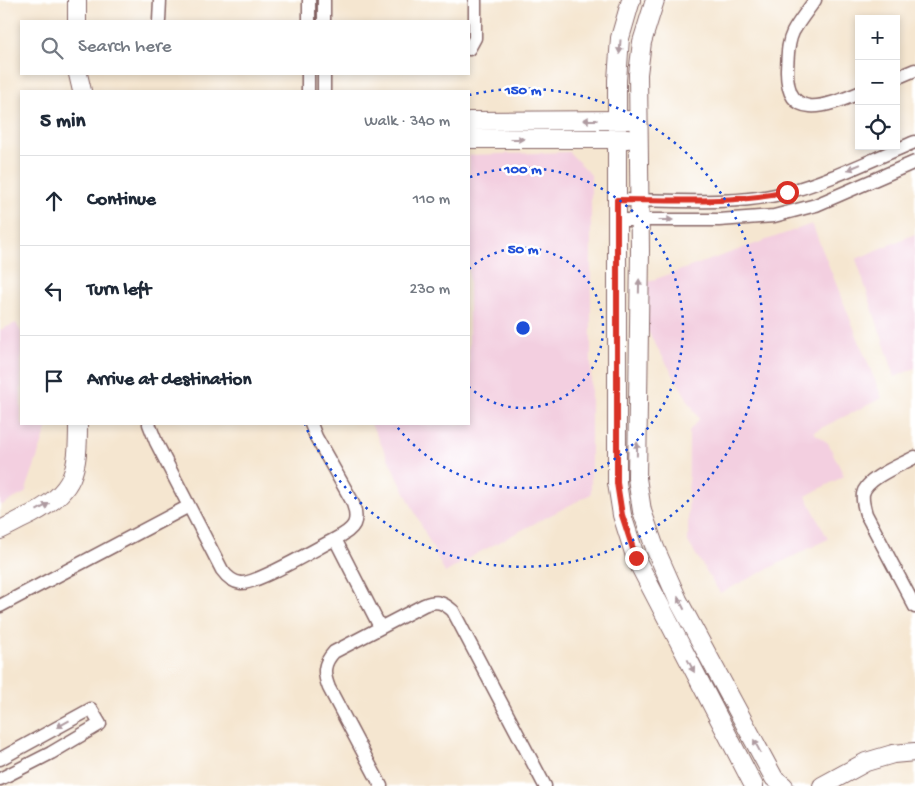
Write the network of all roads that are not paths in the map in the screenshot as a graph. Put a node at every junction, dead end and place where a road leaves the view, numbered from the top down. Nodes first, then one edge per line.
1 (77, 0) edge
2 (160, 0) edge
3 (309, 0) edge
4 (324, 0) edge
5 (475, 0) edge
6 (631, 0) edge
7 (655, 0) edge
8 (815, 0) edge
9 (77, 20) edge
10 (159, 20) edge
11 (309, 20) edge
12 (324, 20) edge
13 (470, 47) edge
14 (915, 70) edge
15 (77, 75) edge
16 (77, 75) edge
17 (308, 75) edge
18 (324, 75) edge
19 (900, 76) edge
20 (78, 90) edge
21 (82, 90) edge
22 (308, 90) edge
23 (324, 90) edge
24 (855, 94) edge
25 (617, 120) junction
26 (639, 120) junction
27 (470, 121) edge
28 (470, 139) edge
29 (617, 139) junction
30 (639, 139) junction
31 (915, 142) edge
32 (915, 162) edge
33 (617, 200) junction
34 (639, 200) junction
35 (617, 220) junction
36 (640, 220) junction
37 (78, 425) edge
38 (149, 425) edge
39 (311, 425) edge
40 (915, 458) edge
41 (189, 506) junction
42 (0, 530) edge
43 (335, 539) junction
44 (0, 606) edge
45 (915, 607) edge
46 (380, 627) junction
47 (915, 752) edge
48 (0, 759) edge
49 (0, 779) edge
50 (381, 786) edge
51 (545, 786) edge
52 (754, 786) edge
53 (784, 786) edge
54 (822, 786) edge

1 - 9 street
2 - 10 street
3 - 11 street
4 - 12 street
5 - 13 street
6 -> 25 street
7 - 26 street
8 - 24 street
14 - 19 street
15 - 20 street
16 - 21 street
17 - 22 street
18 - 23 street
25 - 26 street
25 -> 27 street
25 - 29 street
26 - 30 street
28 -> 29 street
29 - 30 street
29 - 33 street
30 - 34 street
31 -> 34 street
36 -> 32 street
33 - 34 street
33 - 35 street
34 - 36 street
35 - 36 street
35 -> 52 street
53 -> 36 street
42 -> 37 street
38 - 41 street
39 - 43 street
40 - 45 street
41 - 43 street
41 - 44 street
43 - 46 street
46 - 50 street
46 - 51 street
47 - 54 street
49 -> 48 street

